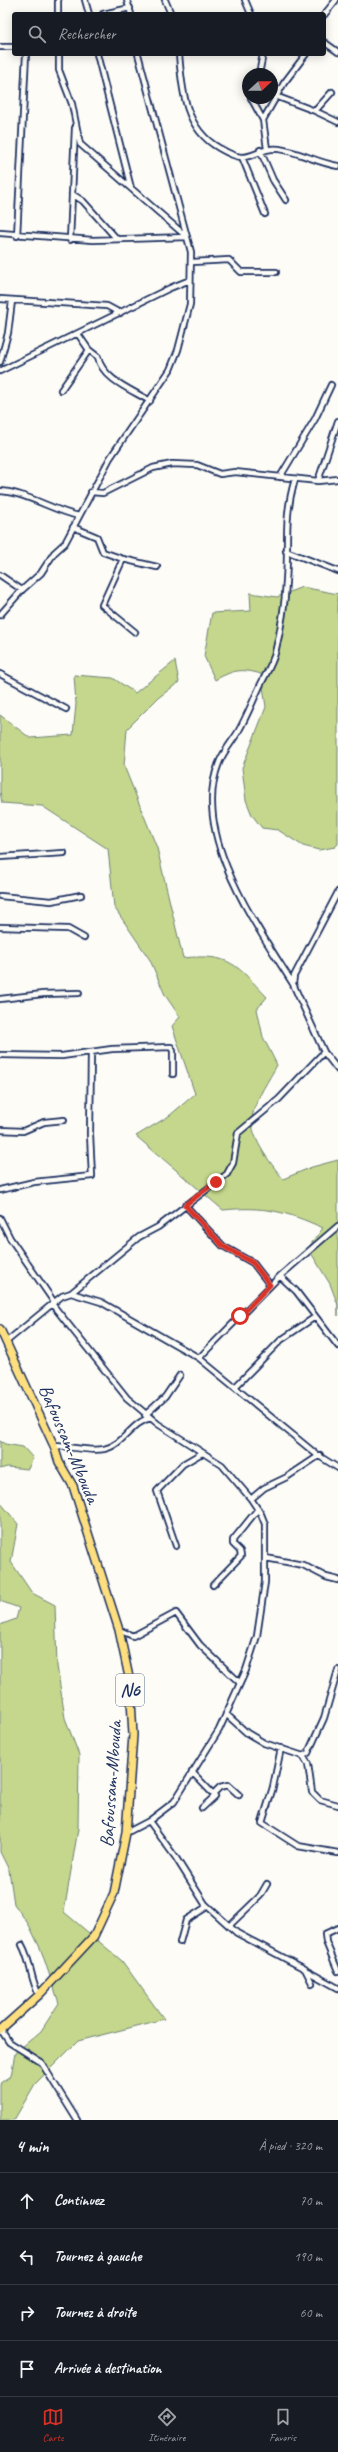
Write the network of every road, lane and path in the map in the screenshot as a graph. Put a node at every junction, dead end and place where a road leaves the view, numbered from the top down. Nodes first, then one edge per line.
1 (58, 0) edge
2 (85, 0) edge
3 (127, 0) edge
4 (165, 0) edge
5 (245, 0) edge
6 (336, 0) edge
7 (130, 8) junction
8 (58, 12) edge
9 (88, 12) edge
10 (111, 12) edge
11 (130, 12) edge
12 (170, 12) edge
13 (250, 12) edge
14 (326, 12) edge
15 (326, 43) edge
16 (0, 47) edge
17 (12, 47) edge
18 (338, 52) edge
19 (26, 56) edge
20 (59, 56) edge
21 (98, 56) edge
22 (139, 56) edge
23 (179, 56) edge
24 (263, 56) edge
25 (304, 56) edge
26 (260, 68) edge
27 (332, 92) dead end
28 (278, 97) joint
29 (254, 104) edge
30 (273, 104) edge
31 (316, 111) junction
32 (263, 120) junction
33 (338, 122) edge
34 (75, 124) junction
35 (267, 149) junction
36 (260, 150) junction
37 (242, 157) junction
38 (338, 166) edge
39 (131, 188) junction
40 (72, 194) junction
41 (286, 200) dead end
42 (264, 214) dead end
43 (0, 233) edge
44 (18, 236) junction
45 (187, 237) junction
46 (116, 238) junction
47 (70, 240) junction
48 (192, 262) junction
49 (276, 272) dead end
50 (190, 280) junction
51 (0, 299) edge
52 (12, 301) junction
53 (120, 313) junction
54 (78, 334) junction
55 (89, 350) junction
56 (0, 362) edge
57 (0, 371) edge
58 (331, 385) dead end
59 (61, 390) dead end
60 (150, 401) junction
61 (338, 421) edge
62 (336, 437) edge
63 (280, 477) junction
64 (295, 479) junction
65 (338, 479) edge
66 (318, 481) junction
67 (0, 491) edge
68 (91, 492) junction
69 (79, 516) junction
70 (74, 527) junction
71 (285, 541) junction
72 (286, 551) junction
73 (292, 552) junction
74 (123, 559) junction
75 (157, 567) dead end
76 (338, 571) edge
77 (0, 575) edge
78 (22, 590) junction
79 (0, 614) edge
80 (135, 632) dead end
81 (0, 674) edge
82 (66, 710) dead end
83 (64, 853) dead end
84 (0, 857) edge
85 (338, 892) edge
86 (81, 895) dead end
87 (0, 896) edge
88 (0, 927) edge
89 (84, 938) dead end
90 (293, 984) junction
91 (79, 993) dead end
92 (0, 999) edge
93 (91, 1052) junction
94 (324, 1052) junction
95 (0, 1055) edge
96 (338, 1070) edge
97 (173, 1074) dead end
98 (64, 1120) dead end
99 (0, 1130) edge
100 (0, 1190) edge
101 (185, 1205) junction
102 (0, 1218) edge
103 (338, 1226) edge
104 (280, 1276) junction
105 (270, 1285) junction
106 (72, 1293) junction
107 (53, 1303) junction
108 (315, 1317) junction
109 (0, 1329) edge
110 (6, 1342) junction
111 (338, 1346) edge
112 (199, 1358) junction
113 (180, 1375) dead end
114 (236, 1388) junction
115 (145, 1415) junction
116 (151, 1418) junction
117 (54, 1446) junction
118 (202, 1453) junction
119 (320, 1455) junction
120 (338, 1468) edge
121 (252, 1499) junction
122 (258, 1509) junction
123 (176, 1546) dead end
124 (266, 1558) junction
125 (338, 1580) edge
126 (213, 1585) dead end
127 (119, 1630) junction
128 (338, 1670) edge
129 (239, 1682) junction
130 (336, 1684) edge
131 (226, 1714) junction
132 (281, 1748) junction
133 (303, 1756) junction
134 (192, 1772) junction
135 (214, 1794) junction
136 (240, 1795) dead end
137 (338, 1805) edge
138 (202, 1808) dead end
139 (149, 1821) junction
140 (126, 1833) junction
141 (338, 1853) edge
142 (266, 1884) dead end
143 (205, 1904) junction
144 (230, 1926) junction
145 (338, 1928) edge
146 (180, 1942) dead end
147 (22, 1945) dead end
148 (307, 1971) junction
149 (338, 1971) edge
150 (312, 1983) dead end
151 (338, 1988) edge
152 (38, 1995) junction
153 (2, 2028) edge
154 (77, 2120) edge

1 - 8 street
2 - 9 street
3 - 7 street
4 - 12 street
5 - 13 street
6 - 14 street
7 - 10 street
7 - 11 street
15 - 18 street
16 - 17 street
19 - 44 street
20 - 34 street
21 - 39 street
22 - 45 street
23 - 37 street
24 - 26 street
25 - 28 street
27 - 31 street
28 - 31 street
29 - 32 street
30 - 32 street
31 - 33 street
32 - 35 street
34 - 39 street
34 - 40 street
35 - 36 street
35 - 38 street
36 - 37 street
36 - 41 street
37 - 42 street
39 - 45 street
40 - 46 street
40 - 47 street
43 - 44 street
44 - 47 street
45 - 46 street
45 - 48 street
46 - 47 street
48 - 49 street
48 - 50 street
50 - 53 street
50 - 60 street
51 - 52 street
52 - 53 street
52 - 56 street
53 - 54 street
54 - 55 street
54 - 57 street
55 - 59 street
55 - 60 street
58 - 63 street
60 - 68 street
61 - 62 street
62 - 66 street
63 - 64 street
63 - 68 street
64 - 66 street
64 - 71 street
65 - 66 street
67 - 69 street
68 - 69 street
69 - 70 street
70 - 74 street
70 - 78 street
71 - 72 street
71 - 73 street
72 - 73 street
72 - 90 street
73 - 76 street
74 - 75 street
74 - 80 street
77 - 78 street
78 - 79 street
81 - 82 street
83 - 84 street
85 - 90 street
86 - 87 street
88 - 89 street
90 - 94 street
91 - 92 street
93 - 95 street
93 - 97 street
93 - 100 street
94 - 96 street
94 - 101 street
98 - 99 street
101 - 105 street
101 - 106 street
102 - 107 street
103 - 104 street
104 - 105 street
104 - 108 street
105 - 112 street
106 - 107 street
106 - 112 street
107 - 110 street
107 - 115 street
108 - 111 street
108 - 114 street
109 - 110 highway, Bafoussam-Mbouda / N6
110 - 117 highway, Bafoussam-Mbouda / N6
112 - 114 street
113 - 115 street
114 - 119 street
115 - 116 street
116 - 117 street
116 - 118 street
117 - 127 highway, Bafoussam-Mbouda / N6
118 - 121 street
118 - 123 street
119 - 120 street
119 - 121 street
121 - 122 street
122 - 124 street
122 - 126 street
124 - 125 street
124 - 129 street
127 - 129 street
127 - 140 highway, Bafoussam-Mbouda / N6
128 - 130 street
129 - 131 street
130 - 133 street
131 - 132 street
131 - 134 street
132 - 133 street
132 - 141 street
133 - 137 street
134 - 135 street
134 - 139 street
135 - 136 street
135 - 138 street
139 - 140 street
139 - 143 street
140 - 152 highway, Bafoussam-Mbouda / N6
142 - 144 street
143 - 144 street
143 - 146 street
144 - 148 street
145 - 149 street
147 - 152 street
148 - 150 street
148 - 151 street
152 - 153 highway, Bafoussam-Mbouda / N6
153 - 154 street

